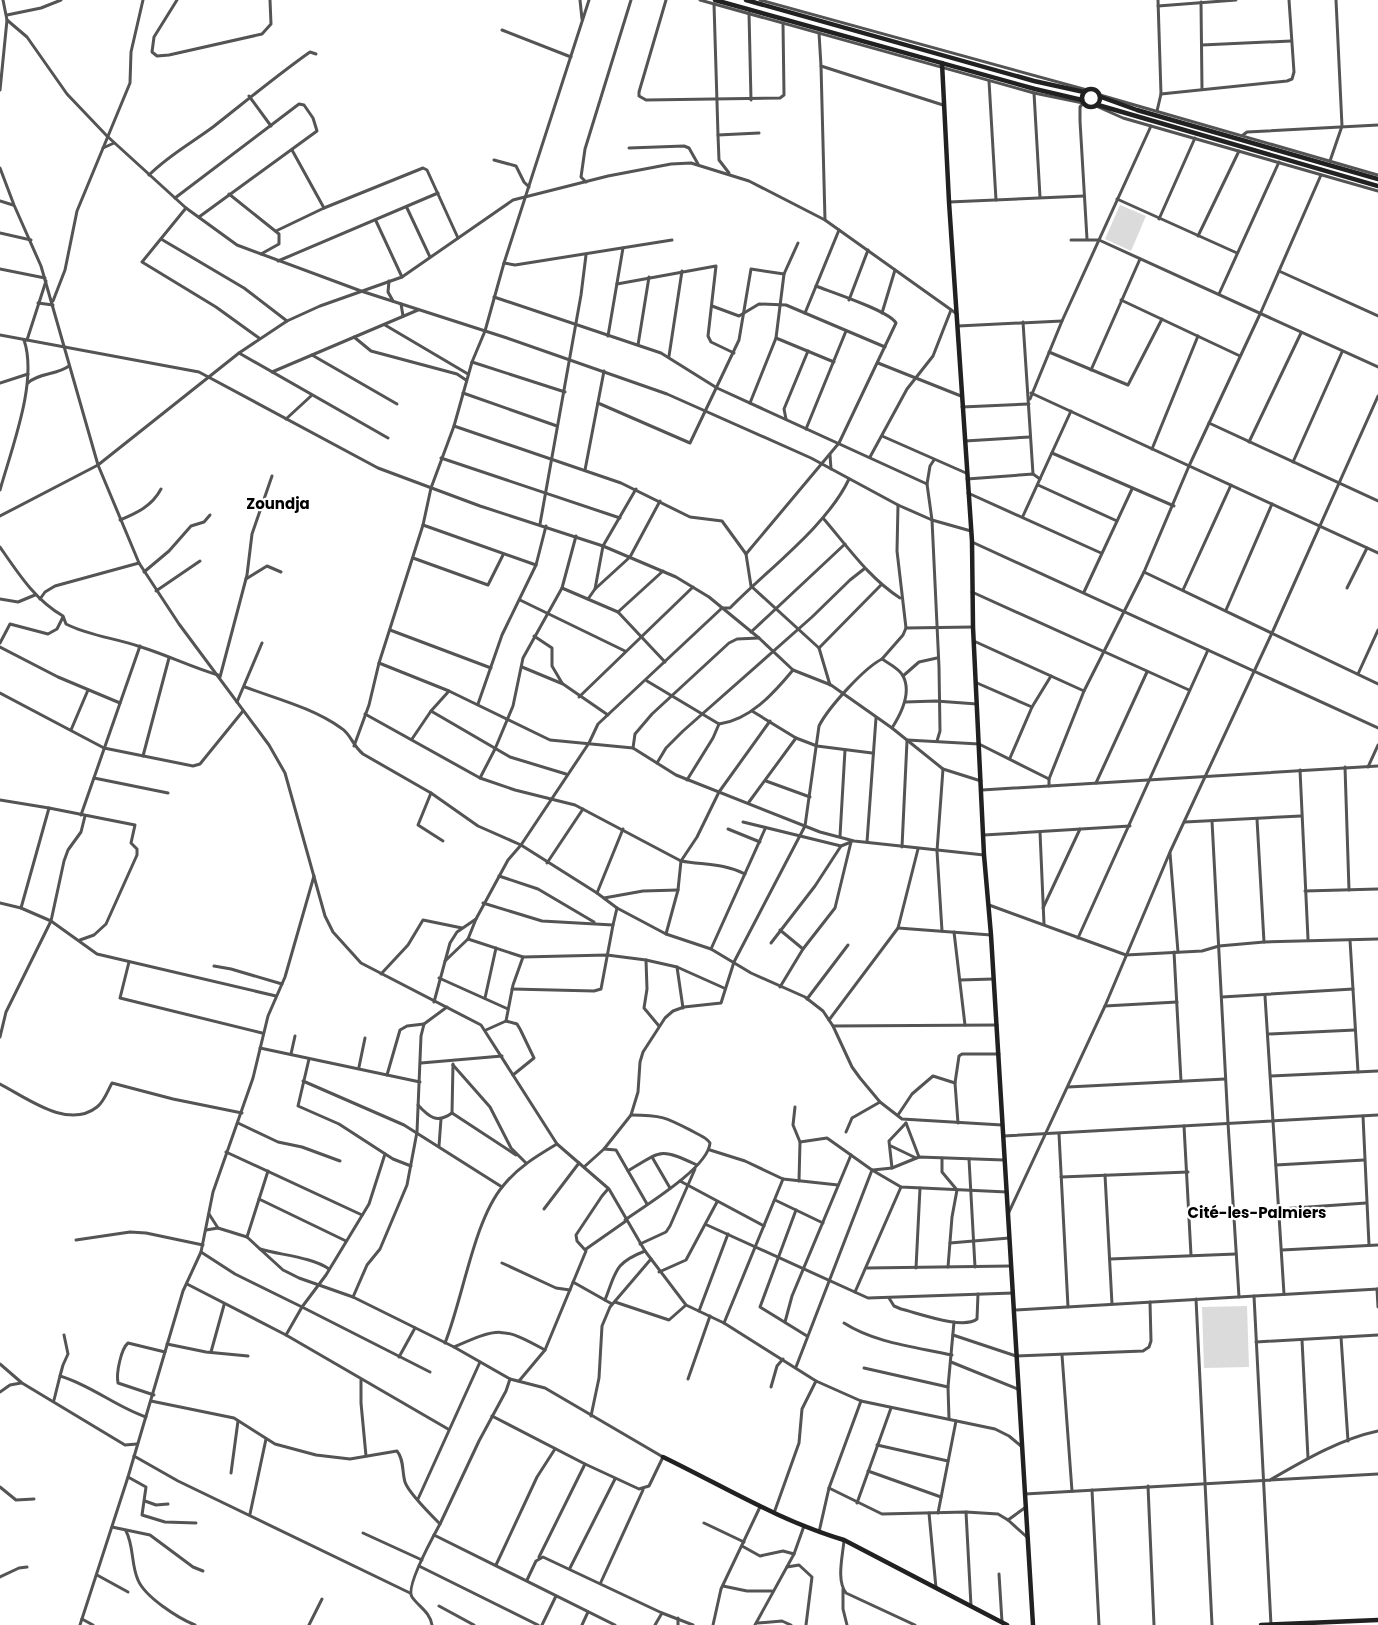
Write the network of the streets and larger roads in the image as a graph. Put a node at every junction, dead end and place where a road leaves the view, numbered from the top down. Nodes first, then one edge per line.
1 (3, 0) edge
2 (61, 0) edge
3 (143, 0) edge
4 (177, 0) edge
5 (270, 0) edge
6 (580, 0) edge
7 (589, 0) edge
8 (631, 0) edge
9 (666, 0) edge
10 (700, 0) edge
11 (746, 0) edge
12 (760, 0) edge
13 (1158, 0) edge
14 (1236, 0) edge
15 (1289, 0) edge
16 (1336, 0) edge
17 (714, 2) edge
18 (1201, 2) junction
19 (1158, 6) junction
20 (749, 13) junction
21 (7, 15) junction
22 (7, 20) junction
23 (582, 20) junction
24 (783, 23) junction
25 (502, 30) dead end
26 (819, 33) junction
27 (1291, 41) junction
28 (1202, 46) junction
29 (316, 54) dead end
30 (571, 56) junction
31 (1, 64) edge
32 (821, 66) junction
33 (942, 66) junction
34 (1, 73) edge
35 (989, 81) junction
36 (1202, 89) junction
37 (0, 90) edge
38 (1085, 91) junction
39 (1034, 93) junction
40 (1161, 94) junction
41 (249, 96) junction
42 (1100, 96) junction
43 (716, 100) junction
44 (752, 100) junction
45 (1082, 101) junction
46 (943, 106) junction
47 (1097, 106) junction
48 (1157, 111) junction
49 (1378, 125) edge
50 (271, 126) junction
51 (1151, 126) junction
52 (1342, 126) junction
53 (759, 133) dead end
54 (718, 135) junction
55 (1243, 135) junction
56 (106, 136) junction
57 (1195, 138) junction
58 (114, 143) junction
59 (102, 148) junction
60 (629, 148) dead end
61 (292, 150) junction
62 (1239, 151) junction
63 (494, 160) dead end
64 (1279, 162) junction
65 (1330, 162) junction
66 (698, 165) junction
67 (0, 168) edge
68 (730, 174) junction
69 (149, 175) junction
70 (1321, 175) junction
71 (1378, 175) edge
72 (1378, 179) edge
73 (586, 182) junction
74 (1378, 186) edge
75 (529, 187) junction
76 (1378, 191) edge
77 (438, 193) junction
78 (229, 194) junction
79 (527, 195) junction
80 (1084, 196) junction
81 (174, 198) junction
82 (1040, 198) junction
83 (1117, 199) junction
84 (996, 200) junction
85 (0, 201) edge
86 (949, 202) junction
87 (14, 205) junction
88 (186, 208) junction
89 (324, 208) junction
90 (406, 208) junction
91 (199, 217) junction
92 (1159, 219) junction
93 (825, 220) junction
94 (376, 222) junction
95 (839, 230) junction
96 (276, 231) junction
97 (0, 233) edge
98 (1198, 236) junction
99 (458, 238) junction
100 (161, 239) junction
101 (1087, 239) junction
102 (32, 240) junction
103 (672, 240) dead end
104 (1071, 240) dead end
105 (1100, 240) junction
106 (798, 243) dead end
107 (623, 248) junction
108 (868, 250) junction
109 (1237, 253) junction
110 (261, 255) junction
111 (586, 255) junction
112 (430, 256) junction
113 (1140, 259) junction
114 (278, 261) junction
115 (504, 263) junction
116 (0, 269) edge
117 (895, 270) junction
118 (682, 271) junction
119 (1279, 271) junction
120 (784, 274) junction
121 (402, 277) junction
122 (649, 277) junction
123 (46, 280) junction
124 (390, 281) junction
125 (617, 284) junction
126 (816, 286) junction
127 (361, 290) junction
128 (1219, 294) junction
129 (494, 298) junction
130 (849, 300) junction
131 (1121, 300) junction
132 (393, 301) junction
133 (38, 303) junction
134 (52, 304) junction
135 (400, 304) junction
136 (780, 304) junction
137 (712, 306) junction
138 (419, 310) junction
139 (951, 310) junction
140 (1261, 312) junction
141 (805, 313) junction
142 (882, 313) junction
143 (957, 314) junction
144 (744, 315) junction
145 (403, 316) junction
146 (1378, 316) edge
147 (1162, 319) junction
148 (287, 321) junction
149 (1062, 321) junction
150 (1023, 322) junction
151 (385, 325) junction
152 (574, 325) junction
153 (958, 326) junction
154 (846, 330) junction
155 (485, 331) junction
156 (1301, 333) junction
157 (0, 335) edge
158 (608, 336) junction
159 (1198, 336) junction
160 (354, 337) junction
161 (259, 338) junction
162 (776, 338) junction
163 (25, 339) junction
164 (638, 345) junction
165 (63, 346) junction
166 (885, 347) junction
167 (808, 351) junction
168 (1049, 352) junction
169 (1342, 352) junction
170 (734, 353) junction
171 (239, 354) junction
172 (311, 355) junction
173 (669, 356) junction
174 (1240, 356) junction
175 (569, 359) junction
176 (472, 362) junction
177 (834, 362) junction
178 (878, 363) junction
179 (69, 366) junction
180 (1378, 367) edge
181 (1091, 370) junction
182 (604, 371) junction
183 (272, 372) junction
184 (28, 374) junction
185 (468, 374) junction
186 (211, 377) junction
187 (915, 378) junction
188 (466, 380) junction
189 (0, 383) edge
190 (28, 383) junction
191 (717, 388) junction
192 (565, 392) junction
193 (463, 393) junction
194 (1031, 393) junction
195 (312, 396) junction
196 (961, 396) junction
197 (1378, 396) edge
198 (1030, 399) junction
199 (598, 403) junction
200 (750, 403) junction
201 (397, 404) dead end
202 (1029, 404) junction
203 (962, 407) junction
204 (705, 410) junction
205 (1071, 411) junction
206 (286, 419) junction
207 (786, 419) junction
208 (1209, 423) junction
209 (454, 426) junction
210 (557, 426) junction
211 (806, 429) junction
212 (882, 436) junction
213 (1030, 437) junction
214 (388, 438) dead end
215 (964, 441) junction
216 (1249, 442) junction
217 (839, 443) junction
218 (1152, 449) junction
219 (1052, 453) junction
220 (830, 455) junction
221 (870, 457) junction
222 (441, 458) junction
223 (934, 460) junction
224 (552, 461) junction
225 (1293, 462) junction
226 (98, 464) junction
227 (822, 464) junction
228 (1189, 466) junction
229 (831, 469) junction
230 (585, 470) junction
231 (1033, 474) junction
232 (272, 476) dead end
233 (966, 476) junction
234 (849, 479) junction
235 (1040, 480) junction
236 (1339, 483) junction
237 (928, 484) junction
238 (1038, 485) junction
239 (1231, 485) junction
240 (431, 488) junction
241 (161, 489) dead end
242 (636, 489) junction
243 (1132, 489) junction
244 (0, 490) edge
245 (968, 493) junction
246 (546, 494) junction
247 (660, 501) junction
248 (1378, 501) edge
249 (1272, 504) junction
250 (898, 505) junction
251 (1174, 506) junction
252 (0, 516) edge
253 (210, 516) dead end
254 (1023, 516) junction
255 (620, 518) junction
256 (823, 518) junction
257 (120, 520) junction
258 (932, 520) junction
259 (1117, 521) junction
260 (540, 524) junction
261 (422, 525) junction
262 (546, 526) junction
263 (1320, 526) junction
264 (971, 531) junction
265 (576, 536) junction
266 (972, 542) junction
267 (845, 544) junction
268 (603, 546) junction
269 (0, 547) edge
270 (1367, 548) junction
271 (1101, 553) junction
272 (1378, 553) edge
273 (746, 554) junction
274 (503, 555) junction
275 (630, 557) junction
276 (412, 558) junction
277 (200, 561) dead end
278 (139, 563) junction
279 (536, 565) junction
280 (864, 569) junction
281 (663, 571) junction
282 (144, 572) junction
283 (281, 572) dead end
284 (1144, 572) junction
285 (246, 579) junction
286 (881, 585) junction
287 (751, 586) junction
288 (693, 587) junction
289 (562, 588) junction
290 (1347, 588) dead end
291 (595, 589) junction
292 (1183, 590) junction
293 (156, 591) junction
294 (972, 592) junction
295 (1084, 592) junction
296 (35, 595) junction
297 (901, 598) junction
298 (0, 599) edge
299 (588, 599) junction
300 (40, 600) junction
301 (520, 600) junction
302 (722, 608) junction
303 (776, 608) junction
304 (1226, 610) junction
305 (1124, 611) junction
306 (618, 612) junction
307 (547, 614) junction
308 (63, 616) junction
309 (936, 627) junction
310 (973, 627) junction
311 (906, 628) junction
312 (798, 629) junction
313 (390, 630) junction
314 (1378, 630) edge
315 (751, 632) junction
316 (1272, 633) junction
317 (534, 636) junction
318 (642, 637) junction
319 (759, 638) junction
320 (976, 642) junction
321 (0, 643) edge
322 (262, 643) dead end
323 (140, 646) junction
324 (0, 647) edge
325 (819, 648) junction
326 (1208, 650) junction
327 (624, 651) junction
328 (774, 651) junction
329 (1103, 652) junction
330 (169, 658) junction
331 (937, 658) junction
332 (882, 659) junction
333 (665, 662) junction
334 (380, 663) junction
335 (522, 666) junction
336 (491, 668) junction
337 (793, 670) junction
338 (1254, 670) junction
339 (1147, 672) junction
340 (1358, 674) junction
341 (219, 676) junction
342 (903, 676) junction
343 (1051, 676) junction
344 (647, 681) junction
345 (977, 683) junction
346 (563, 684) junction
347 (1378, 684) edge
348 (831, 685) junction
349 (246, 687) junction
350 (88, 690) junction
351 (1189, 690) junction
352 (449, 691) junction
353 (1084, 691) junction
354 (0, 693) edge
355 (674, 696) junction
356 (843, 696) junction
357 (579, 697) junction
358 (237, 702) junction
359 (905, 702) junction
360 (940, 702) junction
361 (120, 703) junction
362 (478, 704) junction
363 (977, 704) junction
364 (1032, 707) junction
365 (243, 711) junction
366 (430, 711) junction
367 (752, 711) junction
368 (365, 714) junction
369 (702, 714) junction
370 (608, 715) junction
371 (876, 718) junction
372 (506, 720) junction
373 (770, 721) junction
374 (719, 724) junction
375 (892, 728) junction
376 (1378, 728) edge
377 (71, 730) junction
378 (412, 738) junction
379 (796, 738) junction
380 (907, 740) junction
381 (937, 741) junction
382 (588, 743) junction
383 (979, 744) junction
384 (1378, 745) edge
385 (354, 746) junction
386 (817, 746) junction
387 (104, 748) junction
388 (633, 748) junction
389 (495, 749) junction
390 (845, 750) junction
391 (872, 753) junction
392 (143, 756) junction
393 (1010, 758) junction
394 (657, 763) junction
395 (1378, 766) edge
396 (1345, 767) junction
397 (1368, 767) junction
398 (943, 769) junction
399 (1300, 770) junction
400 (566, 774) junction
401 (1206, 776) junction
402 (94, 778) junction
403 (480, 778) junction
404 (1049, 778) junction
405 (687, 780) junction
406 (1149, 780) junction
407 (766, 781) junction
408 (981, 781) junction
409 (1096, 784) junction
410 (1049, 786) junction
411 (982, 790) junction
412 (719, 792) junction
413 (168, 793) dead end
414 (431, 793) junction
415 (810, 797) junction
416 (0, 800) edge
417 (551, 800) junction
418 (749, 802) junction
419 (49, 808) junction
420 (583, 809) junction
421 (83, 815) junction
422 (1301, 816) junction
423 (1257, 819) junction
424 (1212, 821) junction
425 (743, 822) dead end
426 (1184, 822) junction
427 (805, 826) junction
428 (1130, 826) junction
429 (623, 829) junction
430 (765, 829) junction
431 (1080, 829) junction
432 (728, 830) dead end
433 (1040, 832) junction
434 (984, 835) junction
435 (800, 836) junction
436 (840, 836) junction
437 (443, 841) dead end
438 (760, 842) junction
439 (853, 842) junction
440 (866, 842) junction
441 (521, 845) junction
442 (841, 846) junction
443 (902, 847) junction
444 (918, 849) junction
445 (937, 850) junction
446 (1170, 852) junction
447 (984, 855) junction
448 (681, 860) junction
449 (547, 863) junction
450 (315, 874) junction
451 (745, 874) junction
452 (498, 876) junction
453 (1378, 889) edge
454 (678, 890) junction
455 (1349, 890) junction
456 (1305, 891) junction
457 (597, 893) junction
458 (604, 898) junction
459 (0, 903) edge
460 (483, 903) junction
461 (989, 905) junction
462 (21, 908) junction
463 (617, 908) junction
464 (1042, 909) junction
465 (476, 918) junction
466 (51, 921) junction
467 (594, 922) junction
468 (1044, 924) junction
469 (613, 925) junction
470 (462, 928) junction
471 (898, 928) junction
472 (780, 930) junction
473 (942, 931) junction
474 (954, 932) junction
475 (666, 934) junction
476 (991, 935) junction
477 (1078, 938) junction
478 (468, 939) junction
479 (1308, 939) junction
480 (1378, 939) edge
481 (80, 940) junction
482 (1350, 940) junction
483 (1264, 942) junction
484 (771, 943) dead end
485 (848, 945) dead end
486 (1219, 946) junction
487 (496, 948) junction
488 (710, 949) junction
489 (803, 950) junction
490 (1176, 952) junction
491 (607, 955) junction
492 (1126, 955) junction
493 (523, 957) junction
494 (646, 960) junction
495 (444, 961) junction
496 (128, 962) junction
497 (734, 962) junction
498 (214, 966) dead end
499 (677, 967) junction
500 (381, 974) junction
501 (439, 978) junction
502 (993, 978) junction
503 (960, 980) junction
504 (282, 984) junction
505 (780, 987) junction
506 (724, 988) junction
507 (512, 989) junction
508 (1353, 989) junction
509 (276, 996) junction
510 (1265, 996) junction
511 (1222, 997) junction
512 (485, 998) junction
513 (807, 999) junction
514 (434, 1002) junction
515 (1177, 1002) junction
516 (1105, 1006) junction
517 (447, 1007) junction
518 (683, 1008) junction
519 (508, 1009) junction
520 (829, 1020) junction
521 (506, 1021) junction
522 (424, 1024) junction
523 (965, 1025) junction
524 (997, 1025) junction
525 (659, 1026) junction
526 (833, 1026) junction
527 (486, 1030) junction
528 (1355, 1030) junction
529 (262, 1033) dead end
530 (1268, 1034) junction
531 (295, 1036) dead end
532 (0, 1037) edge
533 (365, 1038) dead end
534 (260, 1048) junction
535 (291, 1054) junction
536 (998, 1054) junction
537 (502, 1056) junction
538 (309, 1058) junction
539 (421, 1063) junction
540 (453, 1063) junction
541 (359, 1067) junction
542 (1378, 1071) edge
543 (1358, 1072) junction
544 (386, 1075) junction
545 (513, 1075) junction
546 (1271, 1076) junction
547 (1225, 1079) junction
548 (303, 1080) junction
549 (1181, 1080) junction
550 (420, 1082) junction
551 (0, 1084) edge
552 (955, 1084) junction
553 (1068, 1087) junction
554 (880, 1102) junction
555 (418, 1105) junction
556 (795, 1107) dead end
557 (242, 1112) junction
558 (452, 1113) junction
559 (631, 1115) junction
560 (898, 1115) junction
561 (1378, 1115) edge
562 (1363, 1116) junction
563 (441, 1119) junction
564 (902, 1119) junction
565 (1272, 1121) junction
566 (238, 1123) junction
567 (906, 1123) junction
568 (958, 1124) junction
569 (1002, 1124) junction
570 (1228, 1124) junction
571 (1184, 1126) junction
572 (417, 1132) junction
573 (846, 1132) dead end
574 (1059, 1134) junction
575 (1045, 1135) junction
576 (1003, 1136) junction
577 (800, 1142) junction
578 (557, 1144) junction
579 (439, 1146) junction
580 (890, 1146) junction
581 (604, 1149) junction
582 (710, 1150) junction
583 (226, 1152) junction
584 (385, 1154) junction
585 (851, 1154) junction
586 (518, 1156) junction
587 (652, 1157) junction
588 (918, 1157) junction
589 (942, 1158) junction
590 (969, 1159) junction
591 (1004, 1160) junction
592 (1364, 1160) junction
593 (340, 1161) dead end
594 (526, 1163) junction
595 (578, 1163) junction
596 (1276, 1165) junction
597 (411, 1166) junction
598 (696, 1166) junction
599 (584, 1167) junction
600 (892, 1168) junction
601 (872, 1170) junction
602 (268, 1171) junction
603 (628, 1171) junction
604 (1188, 1172) junction
605 (1105, 1175) junction
606 (1061, 1178) junction
607 (784, 1179) junction
608 (680, 1181) junction
609 (799, 1181) junction
610 (838, 1185) junction
611 (901, 1186) junction
612 (502, 1187) junction
613 (688, 1187) junction
614 (670, 1188) junction
615 (920, 1188) junction
616 (609, 1189) junction
617 (957, 1190) junction
618 (972, 1190) junction
619 (1007, 1192) junction
620 (258, 1199) junction
621 (774, 1200) junction
622 (717, 1202) junction
623 (646, 1204) junction
624 (1366, 1204) junction
625 (544, 1209) dead end
626 (1280, 1209) junction
627 (796, 1210) junction
628 (1009, 1213) junction
629 (209, 1214) junction
630 (362, 1215) junction
631 (626, 1220) junction
632 (823, 1223) junction
633 (706, 1225) junction
634 (764, 1226) junction
635 (218, 1228) junction
636 (206, 1230) junction
637 (728, 1234) junction
638 (247, 1237) junction
639 (1010, 1238) junction
640 (76, 1240) dead end
641 (346, 1241) junction
642 (973, 1241) junction
643 (950, 1243) junction
644 (640, 1244) junction
645 (203, 1245) junction
646 (1369, 1245) junction
647 (1378, 1245) edge
648 (755, 1247) junction
649 (260, 1249) junction
650 (586, 1249) junction
651 (1282, 1250) junction
652 (645, 1251) junction
653 (201, 1252) junction
654 (1236, 1254) junction
655 (1191, 1255) junction
656 (780, 1258) junction
657 (651, 1259) junction
658 (1110, 1259) junction
659 (502, 1263) dead end
660 (1012, 1266) junction
661 (948, 1267) junction
662 (975, 1267) junction
663 (803, 1268) junction
664 (867, 1268) junction
665 (916, 1268) junction
666 (329, 1269) junction
667 (659, 1272) junction
668 (830, 1280) junction
669 (573, 1282) junction
670 (186, 1284) junction
671 (317, 1284) junction
672 (1378, 1289) edge
673 (570, 1290) junction
674 (855, 1292) junction
675 (1013, 1293) junction
676 (978, 1294) junction
677 (1284, 1294) junction
678 (1254, 1296) junction
679 (353, 1297) junction
680 (1239, 1297) junction
681 (889, 1298) junction
682 (605, 1300) junction
683 (1196, 1300) junction
684 (1150, 1302) junction
685 (613, 1303) junction
686 (686, 1304) junction
687 (1112, 1304) junction
688 (224, 1305) junction
689 (302, 1307) junction
690 (1068, 1307) junction
691 (1378, 1307) edge
692 (1014, 1310) junction
693 (699, 1311) junction
694 (710, 1316) junction
695 (785, 1322) junction
696 (954, 1322) junction
697 (724, 1323) junction
698 (844, 1323) dead end
699 (415, 1328) junction
700 (64, 1335) dead end
701 (286, 1335) junction
702 (953, 1335) junction
703 (1378, 1335) edge
704 (807, 1336) junction
705 (1341, 1337) junction
706 (1302, 1340) junction
707 (1256, 1342) junction
708 (445, 1343) junction
709 (167, 1344) junction
710 (454, 1347) junction
711 (545, 1350) junction
712 (165, 1352) junction
713 (211, 1352) junction
714 (952, 1355) junction
715 (1062, 1355) junction
716 (248, 1356) dead end
717 (399, 1356) junction
718 (1016, 1356) junction
719 (783, 1359) junction
720 (480, 1362) junction
721 (951, 1362) junction
722 (0, 1364) edge
723 (796, 1367) junction
724 (864, 1368) dead end
725 (430, 1372) dead end
726 (60, 1376) junction
727 (510, 1379) junction
728 (688, 1379) dead end
729 (361, 1380) junction
730 (816, 1380) junction
731 (519, 1381) junction
732 (22, 1383) junction
733 (771, 1387) dead end
734 (948, 1387) junction
735 (1018, 1389) junction
736 (0, 1392) edge
737 (154, 1394) junction
738 (54, 1400) junction
739 (151, 1401) junction
740 (861, 1402) junction
741 (891, 1408) junction
742 (492, 1416) junction
743 (592, 1416) junction
744 (146, 1417) junction
745 (949, 1420) junction
746 (238, 1421) junction
747 (956, 1421) junction
748 (448, 1429) junction
749 (1378, 1431) edge
750 (266, 1439) junction
751 (1348, 1441) junction
752 (137, 1444) junction
753 (127, 1445) junction
754 (877, 1445) junction
755 (1022, 1446) junction
756 (555, 1449) junction
757 (135, 1454) junction
758 (366, 1456) junction
759 (664, 1457) junction
760 (1308, 1458) junction
761 (948, 1460) junction
762 (585, 1464) junction
763 (868, 1471) junction
764 (231, 1472) dead end
765 (1378, 1474) edge
766 (128, 1477) junction
767 (615, 1478) junction
768 (1270, 1480) junction
769 (1263, 1481) junction
770 (1205, 1484) junction
771 (1148, 1486) junction
772 (0, 1488) edge
773 (829, 1488) junction
774 (643, 1490) junction
775 (1092, 1490) junction
776 (1072, 1491) junction
777 (1025, 1494) junction
778 (941, 1497) junction
779 (34, 1499) dead end
780 (418, 1499) junction
781 (145, 1501) junction
782 (857, 1502) junction
783 (168, 1504) dead end
784 (760, 1507) junction
785 (1026, 1507) junction
786 (938, 1512) junction
787 (966, 1512) junction
788 (774, 1513) junction
789 (929, 1513) junction
790 (250, 1515) junction
791 (1008, 1520) junction
792 (196, 1523) dead end
793 (704, 1523) dead end
794 (440, 1524) junction
795 (804, 1526) junction
796 (112, 1527) junction
797 (126, 1531) junction
798 (363, 1532) dead end
799 (818, 1533) junction
800 (434, 1535) junction
801 (1028, 1539) junction
802 (844, 1540) junction
803 (744, 1542) junction
804 (742, 1546) junction
805 (794, 1554) junction
806 (539, 1558) junction
807 (422, 1560) junction
808 (496, 1565) junction
809 (419, 1566) junction
810 (28, 1567) dead end
811 (786, 1567) junction
812 (570, 1568) junction
813 (203, 1571) dead end
814 (999, 1574) dead end
815 (97, 1575) junction
816 (0, 1577) edge
817 (527, 1580) junction
818 (601, 1582) junction
819 (722, 1586) junction
820 (842, 1588) junction
821 (936, 1588) junction
822 (772, 1591) junction
823 (128, 1592) dead end
824 (410, 1592) junction
825 (556, 1596) junction
826 (322, 1599) dead end
827 (438, 1606) dead end
828 (971, 1606) junction
829 (588, 1612) junction
830 (662, 1613) junction
831 (678, 1618) junction
832 (82, 1619) junction
833 (1378, 1620) edge
834 (1002, 1622) junction
835 (756, 1624) edge
836 (80, 1625) edge
837 (93, 1625) edge
838 (194, 1625) edge
839 (309, 1625) edge
840 (432, 1625) edge
841 (474, 1625) edge
842 (540, 1625) edge
843 (582, 1625) edge
844 (615, 1625) edge
845 (655, 1625) edge
846 (678, 1625) edge
847 (693, 1625) edge
848 (713, 1625) edge
849 (791, 1625) edge
850 (806, 1625) edge
851 (847, 1625) edge
852 (914, 1625) edge
853 (1008, 1625) edge
854 (1033, 1625) edge
855 (1099, 1625) edge
856 (1154, 1625) edge
857 (1212, 1625) edge
858 (1261, 1625) edge
859 (1271, 1625) edge

1 - 21 street
2 - 21 street
3 - 56 street
4 - 5 street
6 - 23 street
7 - 23 street
8 - 73 street
9 - 43 street
10 - 17 street
11 - 38 street
12 - 38 street
13 - 19 street
14 - 18 street
15 - 27 street
16 - 52 street
17 - 20 street
17 - 33 street
17 - 43 street
18 - 19 street
18 - 28 street
19 - 40 street
20 - 24 street
20 - 44 street
21 - 22 street
22 - 31 street
22 - 56 street
23 - 30 street
24 - 26 street
24 - 44 street
25 - 30 street
26 - 32 street
26 - 33 street
27 - 28 street
27 - 36 street
28 - 36 street
29 - 41 street
30 - 75 street
31 - 34 street
32 - 46 street
32 - 93 street
33 - 35 street
33 - 45 street
33 - 46 street
34 - 37 street
35 - 39 street
35 - 84 street
36 - 40 street
38 - 42 street
38 - 45 street
39 - 45 street
39 - 82 street
40 - 48 street
41 - 50 street
41 - 69 street
42 - 47 street
42 - 48 street
42 - 72 street
43 - 44 street
43 - 54 street
45 - 47 street
45 - 80 street
46 - 86 street
47 - 51 street
47 - 74 street
48 - 55 street
49 - 52 street
50 - 61 street
50 - 81 street
51 - 57 street
51 - 83 street
52 - 55 street
52 - 65 street
53 - 54 street
54 - 68 street
55 - 65 street
56 - 58 street
56 - 59 street
57 - 62 street
57 - 92 street
58 - 59 street
58 - 69 street
59 - 134 street
60 - 66 street
61 - 78 street
61 - 89 street
62 - 64 street
62 - 98 street
63 - 75 street
64 - 70 street
64 - 109 street
65 - 71 street
66 - 68 street
66 - 73 street
67 - 87 street
68 - 93 street
69 - 81 street
70 - 76 street
70 - 119 street
73 - 79 street
75 - 79 street
77 - 89 street
77 - 90 street
77 - 99 street
78 - 91 street
78 - 96 street
79 - 99 street
79 - 115 street
80 - 82 street
80 - 101 street
81 - 88 street
82 - 84 street
83 - 92 street
83 - 105 street
84 - 86 street
85 - 87 street
86 - 143 street
87 - 102 street
88 - 91 street
88 - 100 street
89 - 96 street
90 - 94 street
90 - 112 street
91 - 110 street
92 - 98 street
93 - 95 street
94 - 114 street
94 - 121 street
95 - 108 street
95 - 126 street
96 - 110 street
97 - 102 street
98 - 109 street
99 - 112 street
100 - 148 street
100 - 161 street
101 - 104 street
101 - 105 street
102 - 123 street
103 - 107 street
105 - 113 street
105 - 149 street
106 - 120 street
107 - 111 street
107 - 125 street
108 - 117 street
108 - 130 street
109 - 128 street
110 - 114 street
111 - 115 street
111 - 152 street
112 - 121 street
113 - 128 street
113 - 131 street
114 - 127 street
115 - 129 street
116 - 123 street
117 - 139 street
117 - 142 street
118 - 122 street
118 - 137 street
118 - 173 street
119 - 140 street
119 - 146 street
120 - 136 street
120 - 144 street
121 - 124 street
122 - 125 street
122 - 164 street
123 - 133 street
123 - 134 street
124 - 127 street
124 - 132 street
125 - 158 street
126 - 130 street
126 - 141 street
127 - 132 street
127 - 148 street
128 - 140 street
129 - 152 street
129 - 155 street
130 - 142 street
131 - 147 street
131 - 181 street
132 - 135 street
133 - 134 street
133 - 163 street
134 - 165 street
135 - 138 street
135 - 145 street
136 - 141 street
136 - 144 street
136 - 162 street
137 - 144 street
137 - 170 street
138 - 145 street
138 - 155 street
139 - 143 street
139 - 187 street
140 - 156 street
140 - 174 street
141 - 154 street
142 - 166 street
143 - 153 street
144 - 170 street
145 - 151 street
147 - 159 street
147 - 181 street
148 - 161 street
149 - 150 street
149 - 168 street
150 - 153 street
150 - 198 street
151 - 160 street
151 - 185 street
152 - 158 street
152 - 175 street
153 - 196 street
154 - 166 street
154 - 177 street
155 - 175 street
155 - 176 street
156 - 169 street
156 - 216 street
157 - 163 street
158 - 164 street
159 - 174 street
159 - 218 street
160 - 172 street
160 - 188 street
161 - 171 street
162 - 167 street
162 - 200 street
163 - 165 street
163 - 184 street
164 - 173 street
165 - 179 street
165 - 186 street
166 - 178 street
167 - 177 street
167 - 207 street
168 - 181 street
168 - 194 street
169 - 180 street
169 - 225 street
170 - 191 street
171 - 183 street
171 - 186 street
172 - 183 street
172 - 201 street
173 - 191 street
174 - 208 street
175 - 182 street
175 - 192 street
176 - 185 street
176 - 192 street
177 - 211 street
178 - 187 street
178 - 217 street
179 - 190 street
179 - 226 street
182 - 199 street
182 - 204 street
183 - 195 street
184 - 189 street
184 - 190 street
185 - 188 street
186 - 206 street
186 - 226 street
187 - 196 street
187 - 212 street
188 - 193 street
190 - 244 street
191 - 200 street
191 - 204 street
192 - 210 street
193 - 209 street
193 - 210 street
194 - 198 street
194 - 205 street
195 - 206 street
195 - 214 street
196 - 203 street
197 - 236 street
198 - 202 street
199 - 204 street
199 - 230 street
200 - 207 street
202 - 203 street
202 - 213 street
203 - 215 street
204 - 227 street
205 - 218 street
205 - 219 street
206 - 240 street
207 - 211 street
208 - 216 street
208 - 228 street
209 - 222 street
209 - 224 street
210 - 224 street
211 - 217 street
212 - 221 street
212 - 223 street
213 - 215 street
213 - 231 street
215 - 233 street
216 - 225 street
217 - 220 street
217 - 221 street
218 - 228 street
219 - 235 street
219 - 243 street
220 - 227 street
220 - 229 street
221 - 237 street
222 - 240 street
222 - 246 street
223 - 233 street
223 - 237 street
224 - 230 street
224 - 246 street
225 - 236 street
226 - 252 street
226 - 257 street
227 - 229 street
227 - 273 street
228 - 239 street
228 - 251 street
229 - 234 street
230 - 242 street
231 - 233 street
231 - 235 street
232 - 285 street
233 - 245 street
234 - 250 street
234 - 256 street
235 - 238 street
236 - 248 street
236 - 263 street
237 - 258 street
238 - 254 street
238 - 259 street
239 - 249 street
239 - 292 street
240 - 260 street
240 - 261 street
241 - 257 street
242 - 247 street
242 - 255 street
243 - 251 street
243 - 259 street
245 - 254 street
245 - 264 street
246 - 255 street
246 - 260 street
247 - 273 street
247 - 275 street
249 - 263 street
249 - 304 street
250 - 258 street
250 - 297 street
251 - 284 street
253 - 282 street
254 - 271 street
255 - 268 street
256 - 267 street
256 - 287 street
257 - 278 street
258 - 264 street
258 - 309 street
259 - 271 street
260 - 262 street
261 - 274 street
261 - 276 street
262 - 265 street
262 - 279 street
263 - 270 street
263 - 316 street
264 - 266 street
265 - 268 street
265 - 289 street
266 - 294 street
266 - 295 street
267 - 280 street
267 - 303 street
268 - 275 street
268 - 291 street
269 - 296 street
270 - 272 street
270 - 290 street
271 - 295 street
273 - 287 street
274 - 276 street
274 - 279 street
275 - 281 street
275 - 291 street
276 - 313 street
277 - 293 street
278 - 282 street
278 - 300 street
279 - 301 street
280 - 286 street
280 - 312 street
281 - 288 street
281 - 306 street
282 - 293 street
283 - 285 street
284 - 292 street
284 - 305 street
285 - 341 street
286 - 297 street
286 - 325 street
287 - 302 street
287 - 303 street
288 - 302 street
288 - 318 street
289 - 299 street
289 - 307 street
291 - 299 street
292 - 304 street
293 - 341 street
294 - 310 street
294 - 329 street
295 - 305 street
296 - 298 street
296 - 300 street
297 - 311 street
299 - 306 street
300 - 308 street
301 - 307 street
301 - 336 street
302 - 315 street
302 - 333 street
303 - 312 street
303 - 315 street
304 - 316 street
305 - 326 street
305 - 329 street
306 - 318 street
307 - 317 street
307 - 327 street
308 - 321 street
308 - 323 street
309 - 310 street
309 - 311 street
309 - 331 street
310 - 320 street
311 - 332 street
312 - 325 street
312 - 328 street
313 - 334 street
313 - 336 street
314 - 340 street
315 - 319 street
316 - 338 street
316 - 340 street
317 - 335 street
317 - 346 street
318 - 327 street
318 - 333 street
319 - 328 street
319 - 355 street
320 - 343 street
320 - 345 street
322 - 349 street
323 - 330 street
323 - 361 street
324 - 350 street
325 - 348 street
326 - 338 street
326 - 351 street
327 - 357 street
328 - 337 street
328 - 369 street
329 - 339 street
329 - 353 street
330 - 341 street
330 - 392 street
331 - 342 street
331 - 360 street
332 - 342 street
332 - 356 street
333 - 344 street
334 - 352 street
334 - 368 street
335 - 346 street
335 - 372 street
336 - 362 street
337 - 348 street
337 - 367 street
338 - 376 street
338 - 401 street
339 - 351 street
339 - 409 street
340 - 347 street
341 - 358 street
342 - 359 street
343 - 353 street
343 - 364 street
344 - 355 street
344 - 370 street
345 - 363 street
345 - 364 street
346 - 357 street
348 - 356 street
349 - 358 street
349 - 385 street
350 - 361 street
350 - 377 street
351 - 406 street
352 - 362 street
352 - 366 street
353 - 404 street
354 - 377 street
355 - 369 street
355 - 388 street
356 - 371 street
356 - 386 street
357 - 370 street
358 - 365 street
359 - 360 street
359 - 375 street
360 - 363 street
360 - 381 street
361 - 387 street
362 - 372 street
363 - 383 street
364 - 393 street
365 - 392 street
365 - 450 street
366 - 378 street
366 - 389 street
367 - 373 street
367 - 374 street
368 - 378 street
368 - 385 street
369 - 374 street
369 - 394 street
370 - 382 street
371 - 375 street
371 - 391 street
372 - 382 street
372 - 389 street
373 - 379 street
373 - 412 street
374 - 405 street
375 - 380 street
377 - 387 street
378 - 403 street
379 - 386 street
379 - 407 street
380 - 381 street
380 - 398 street
380 - 443 street
381 - 383 street
382 - 388 street
382 - 400 street
383 - 393 street
383 - 408 street
384 - 397 street
385 - 414 street
386 - 390 street
386 - 415 street
387 - 392 street
387 - 402 street
388 - 394 street
389 - 400 street
389 - 403 street
390 - 391 street
390 - 436 street
391 - 440 street
393 - 404 street
394 - 405 street
395 - 397 street
396 - 397 street
396 - 399 street
396 - 455 street
398 - 408 street
398 - 445 street
399 - 401 street
399 - 422 street
400 - 417 street
401 - 406 street
401 - 426 street
402 - 413 street
402 - 421 street
403 - 417 street
404 - 410 street
405 - 412 street
406 - 409 street
406 - 428 street
407 - 415 street
407 - 418 street
408 - 411 street
409 - 410 street
410 - 411 street
411 - 434 street
412 - 418 street
412 - 448 street
414 - 437 street
414 - 441 street
415 - 427 street
416 - 419 street
417 - 420 street
417 - 441 street
418 - 427 street
419 - 421 street
419 - 462 street
420 - 429 street
420 - 449 street
421 - 466 street
421 - 481 street
422 - 423 street
422 - 456 street
423 - 424 street
423 - 483 street
424 - 426 street
424 - 486 street
425 - 430 street
426 - 446 street
427 - 435 street
427 - 436 street
428 - 431 street
428 - 477 street
429 - 448 street
429 - 457 street
430 - 435 street
430 - 438 street
431 - 433 street
431 - 464 street
432 - 438 street
433 - 434 street
433 - 464 street
434 - 447 street
435 - 442 street
435 - 497 street
436 - 439 street
438 - 451 street
439 - 440 street
439 - 442 street
439 - 489 street
440 - 443 street
441 - 449 street
441 - 452 street
442 - 472 street
443 - 444 street
444 - 445 street
444 - 471 street
445 - 447 street
445 - 473 street
446 - 490 street
446 - 492 street
447 - 461 street
448 - 451 street
448 - 454 street
449 - 457 street
450 - 500 street
450 - 504 street
451 - 488 street
452 - 460 street
452 - 467 street
453 - 455 street
454 - 458 street
454 - 475 street
455 - 456 street
456 - 479 street
457 - 458 street
458 - 463 street
459 - 462 street
460 - 465 street
460 - 467 street
461 - 468 street
461 - 476 street
462 - 466 street
463 - 469 street
463 - 475 street
464 - 468 street
465 - 470 street
465 - 478 street
466 - 481 street
466 - 532 street
467 - 469 street
468 - 477 street
469 - 491 street
470 - 495 street
470 - 500 street
471 - 473 street
471 - 520 street
472 - 484 street
472 - 489 street
473 - 474 street
474 - 476 street
474 - 503 street
475 - 488 street
476 - 502 street
477 - 492 street
478 - 487 street
478 - 495 street
479 - 482 street
479 - 483 street
480 - 482 street
481 - 496 street
482 - 508 street
483 - 486 street
485 - 513 street
486 - 490 street
486 - 511 street
487 - 493 street
487 - 512 street
488 - 497 street
489 - 505 street
490 - 492 street
490 - 515 street
491 - 493 street
491 - 494 street
491 - 507 street
492 - 516 street
493 - 507 street
494 - 499 street
494 - 525 street
495 - 501 street
496 - 509 street
496 - 529 street
497 - 505 street
497 - 506 street
498 - 504 street
499 - 506 street
499 - 518 street
500 - 514 street
501 - 512 street
501 - 514 street
502 - 503 street
502 - 524 street
503 - 523 street
504 - 509 street
505 - 513 street
506 - 518 street
507 - 519 street
508 - 510 street
508 - 528 street
509 - 534 street
510 - 511 street
510 - 530 street
511 - 547 street
512 - 519 street
513 - 520 street
514 - 517 street
515 - 516 street
515 - 549 street
516 - 553 street
517 - 522 street
517 - 527 street
518 - 525 street
519 - 521 street
520 - 526 street
521 - 527 street
521 - 545 street
522 - 539 street
522 - 544 street
523 - 524 street
523 - 526 street
524 - 536 street
525 - 559 street
526 - 554 street
527 - 537 street
528 - 530 street
528 - 543 street
530 - 546 street
531 - 535 street
533 - 541 street
534 - 535 street
534 - 557 street
535 - 538 street
536 - 552 street
536 - 569 street
537 - 540 street
537 - 545 street
538 - 541 street
538 - 548 street
539 - 540 street
539 - 550 street
540 - 558 street
540 - 586 street
541 - 544 street
542 - 543 street
543 - 546 street
544 - 550 street
545 - 578 street
546 - 565 street
547 - 549 street
547 - 570 street
548 - 572 street
548 - 584 street
549 - 553 street
550 - 555 street
551 - 557 street
552 - 560 street
552 - 568 street
553 - 575 street
554 - 560 street
554 - 573 street
555 - 563 street
555 - 572 street
556 - 577 street
557 - 566 street
558 - 563 street
558 - 586 street
559 - 581 street
559 - 582 street
560 - 564 street
561 - 562 street
562 - 565 street
562 - 592 street
563 - 579 street
564 - 567 street
564 - 568 street
565 - 570 street
565 - 596 street
566 - 583 street
566 - 593 street
567 - 580 street
567 - 588 street
568 - 569 street
569 - 576 street
570 - 571 street
570 - 654 street
571 - 574 street
571 - 604 street
572 - 579 street
572 - 597 street
574 - 575 street
574 - 606 street
575 - 576 street
575 - 628 street
576 - 591 street
577 - 585 street
577 - 609 street
578 - 594 street
578 - 595 street
579 - 612 street
580 - 588 street
580 - 600 street
581 - 599 street
581 - 603 street
582 - 598 street
582 - 607 street
583 - 602 street
583 - 629 street
584 - 597 street
584 - 630 street
585 - 601 street
585 - 610 street
586 - 594 street
587 - 598 street
587 - 603 street
587 - 614 street
588 - 589 street
588 - 600 street
589 - 590 street
589 - 617 street
590 - 591 street
590 - 618 street
591 - 619 street
592 - 596 street
592 - 624 street
594 - 612 street
595 - 599 street
595 - 625 street
596 - 626 street
597 - 679 street
598 - 608 street
598 - 613 street
599 - 616 street
600 - 601 street
601 - 611 street
601 - 668 street
602 - 620 street
602 - 630 street
603 - 623 street
604 - 605 street
604 - 655 street
605 - 606 street
605 - 658 street
606 - 690 street
607 - 609 street
607 - 621 street
608 - 613 street
608 - 614 street
609 - 610 street
610 - 632 street
611 - 615 street
611 - 664 street
612 - 708 street
613 - 622 street
613 - 644 street
614 - 623 street
615 - 617 street
615 - 665 street
616 - 631 street
616 - 650 street
617 - 618 street
617 - 643 street
618 - 619 street
618 - 642 street
619 - 628 street
620 - 638 street
620 - 641 street
621 - 627 street
621 - 634 street
622 - 633 street
622 - 634 street
623 - 631 street
624 - 626 street
624 - 646 street
626 - 651 street
627 - 632 street
627 - 656 street
628 - 639 street
629 - 635 street
629 - 636 street
630 - 641 street
631 - 644 street
631 - 650 street
632 - 663 street
633 - 637 street
633 - 667 street
634 - 648 street
635 - 636 street
635 - 638 street
636 - 645 street
637 - 648 street
637 - 693 street
638 - 649 street
639 - 642 street
639 - 660 street
640 - 645 street
641 - 666 street
642 - 643 street
642 - 662 street
643 - 661 street
644 - 652 street
645 - 653 street
646 - 647 street
646 - 651 street
648 - 656 street
648 - 697 street
649 - 666 street
649 - 671 street
650 - 669 street
651 - 677 street
652 - 657 street
652 - 682 street
653 - 670 street
653 - 689 street
654 - 655 street
654 - 680 street
655 - 658 street
656 - 663 street
656 - 695 street
657 - 667 street
657 - 685 street
658 - 687 street
659 - 673 street
660 - 662 street
660 - 675 street
661 - 662 street
661 - 665 street
663 - 668 street
663 - 695 street
664 - 665 street
664 - 674 street
666 - 671 street
667 - 686 street
668 - 674 street
668 - 704 street
669 - 673 street
669 - 682 street
670 - 688 street
670 - 709 street
671 - 679 street
671 - 689 street
672 - 677 street
672 - 691 street
673 - 711 street
674 - 681 street
675 - 676 street
675 - 692 street
676 - 681 street
676 - 696 street
677 - 678 street
678 - 680 street
678 - 707 street
679 - 699 street
680 - 683 street
681 - 696 street
682 - 685 street
683 - 684 street
683 - 770 street
684 - 687 street
684 - 715 street
685 - 686 street
685 - 743 street
686 - 693 street
687 - 690 street
688 - 701 street
688 - 713 street
689 - 701 street
689 - 717 street
690 - 692 street
692 - 718 street
693 - 694 street
694 - 697 street
694 - 728 street
695 - 704 street
696 - 702 street
697 - 719 street
698 - 714 street
699 - 708 street
699 - 717 street
700 - 726 street
701 - 729 street
702 - 714 street
702 - 718 street
703 - 705 street
704 - 723 street
705 - 706 street
705 - 751 street
706 - 707 street
706 - 760 street
707 - 769 street
708 - 710 street
709 - 712 street
709 - 713 street
710 - 711 street
710 - 720 street
711 - 731 street
712 - 737 street
712 - 737 street
713 - 716 street
714 - 721 street
715 - 718 street
715 - 776 street
717 - 725 street
718 - 735 street
719 - 723 street
719 - 733 street
720 - 727 street
720 - 748 street
721 - 734 street
721 - 735 street
722 - 732 street
723 - 730 street
724 - 734 street
726 - 738 street
726 - 744 street
727 - 731 street
727 - 742 street
729 - 748 street
729 - 758 street
730 - 740 street
730 - 788 street
731 - 743 street
732 - 736 street
732 - 738 street
734 - 745 street
735 - 755 street
737 - 739 street
738 - 753 street
739 - 744 street
739 - 746 street
740 - 741 street
740 - 773 street
741 - 745 street
741 - 754 street
742 - 756 street
742 - 794 street
743 - 759 street
744 - 752 street
745 - 747 street
746 - 750 street
746 - 764 street
747 - 755 street
747 - 761 street
748 - 780 street
749 - 751 street
750 - 758 street
750 - 790 street
751 - 760 street
752 - 753 street
752 - 757 street
753 - 757 street
754 - 761 street
754 - 763 street
755 - 777 street
756 - 762 street
756 - 808 street
757 - 766 street
757 - 790 street
758 - 780 street
759 - 774 street
759 - 784 street
760 - 768 street
761 - 778 street
762 - 767 street
762 - 806 street
763 - 778 street
763 - 782 street
765 - 768 street
766 - 781 street
766 - 796 street
767 - 774 street
767 - 812 street
768 - 769 street
769 - 770 street
769 - 859 street
770 - 771 street
770 - 857 street
771 - 775 street
771 - 856 street
772 - 779 street
773 - 782 street
773 - 799 street
774 - 818 street
775 - 776 street
775 - 855 street
776 - 777 street
777 - 785 street
778 - 786 street
780 - 794 street
781 - 783 street
781 - 792 street
782 - 789 street
784 - 788 street
784 - 803 street
785 - 791 street
785 - 801 street
786 - 787 street
786 - 789 street
787 - 791 street
787 - 828 street
788 - 795 street
789 - 821 street
790 - 824 street
791 - 801 street
793 - 803 street
794 - 800 street
795 - 799 street
795 - 805 street
796 - 797 street
796 - 815 street
797 - 813 street
797 - 838 street
798 - 807 street
799 - 802 street
800 - 807 street
800 - 808 street
801 - 854 street
802 - 820 street
802 - 821 street
803 - 804 street
804 - 805 street
804 - 819 street
805 - 811 street
806 - 812 street
806 - 817 street
807 - 809 street
808 - 817 street
809 - 824 street
809 - 842 street
810 - 816 street
811 - 822 street
811 - 850 street
812 - 818 street
814 - 834 street
815 - 823 street
815 - 832 street
817 - 825 street
818 - 830 street
819 - 822 street
819 - 848 street
820 - 851 street
820 - 852 street
821 - 828 street
822 - 835 street
824 - 840 street
825 - 829 street
825 - 842 street
826 - 839 street
827 - 841 street
828 - 834 street
829 - 843 street
829 - 844 street
830 - 831 street
830 - 845 street
831 - 846 street
831 - 847 street
832 - 836 street
832 - 837 street
833 - 859 street
834 - 853 street
835 - 849 street
858 - 859 street

